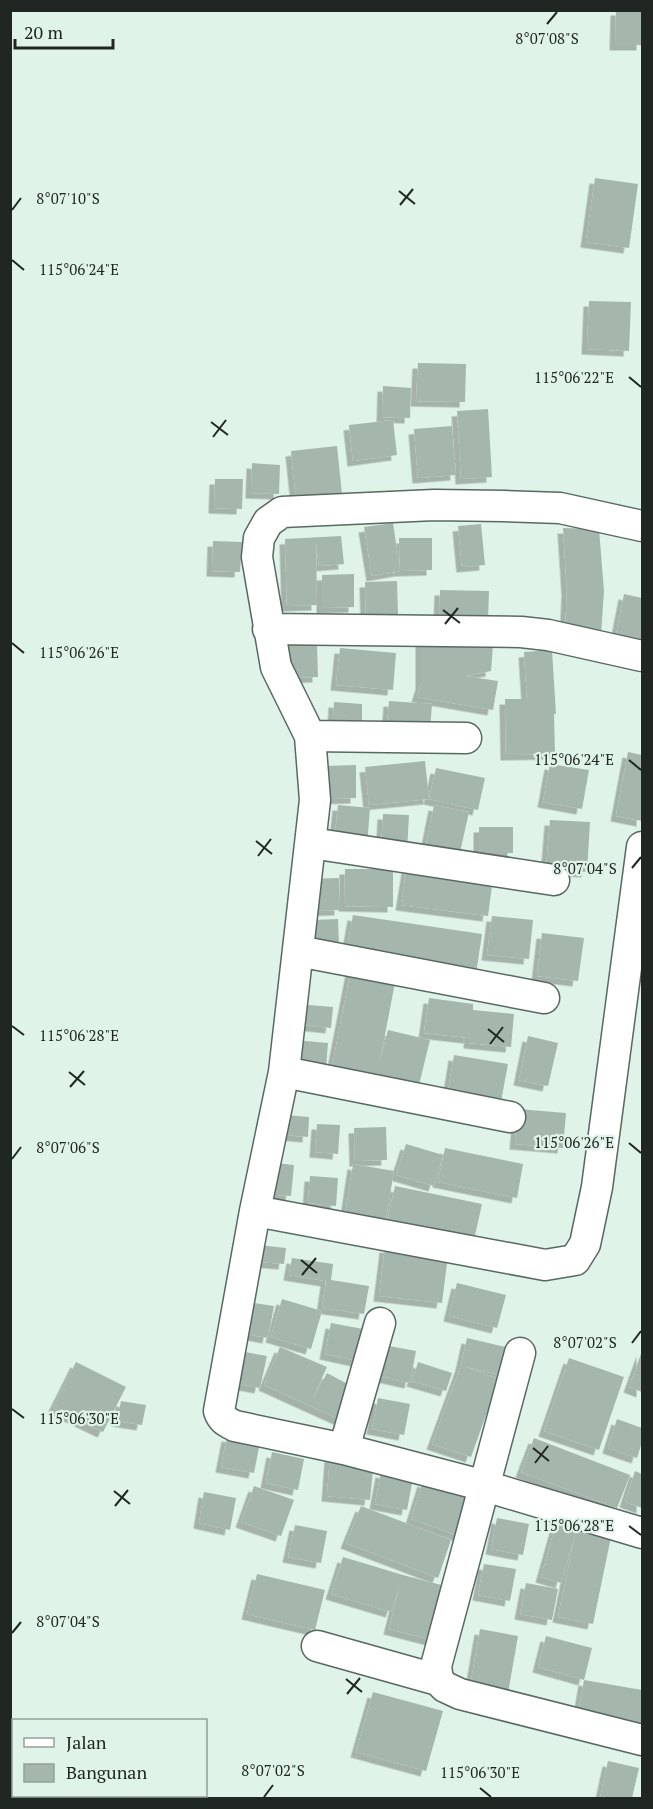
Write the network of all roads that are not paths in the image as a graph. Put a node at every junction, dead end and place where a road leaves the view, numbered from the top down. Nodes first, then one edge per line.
1 (642, 526) edge
2 (268, 629) junction
3 (642, 656) edge
4 (310, 736) junction
5 (466, 738) dead end
6 (311, 843) junction
7 (642, 847) edge
8 (554, 880) dead end
9 (638, 926) edge
10 (298, 951) junction
11 (544, 998) dead end
12 (284, 1072) junction
13 (510, 1117) dead end
14 (255, 1211) junction
15 (380, 1323) dead end
16 (520, 1353) dead end
17 (344, 1449) junction
18 (485, 1486) junction
19 (642, 1533) edge
20 (317, 1646) dead end
21 (438, 1680) junction
22 (642, 1740) edge

1 - 2 street
2 - 3 street
2 - 4 street
4 - 5 street
4 - 6 street
6 - 8 street
6 - 10 street
7 - 9 street
9 - 14 street
10 - 11 street
10 - 12 street
12 - 13 street
12 - 14 street
14 - 17 street
15 - 17 street
16 - 18 street
17 - 18 street
18 - 19 street
18 - 21 street
20 - 21 street
21 - 22 street

